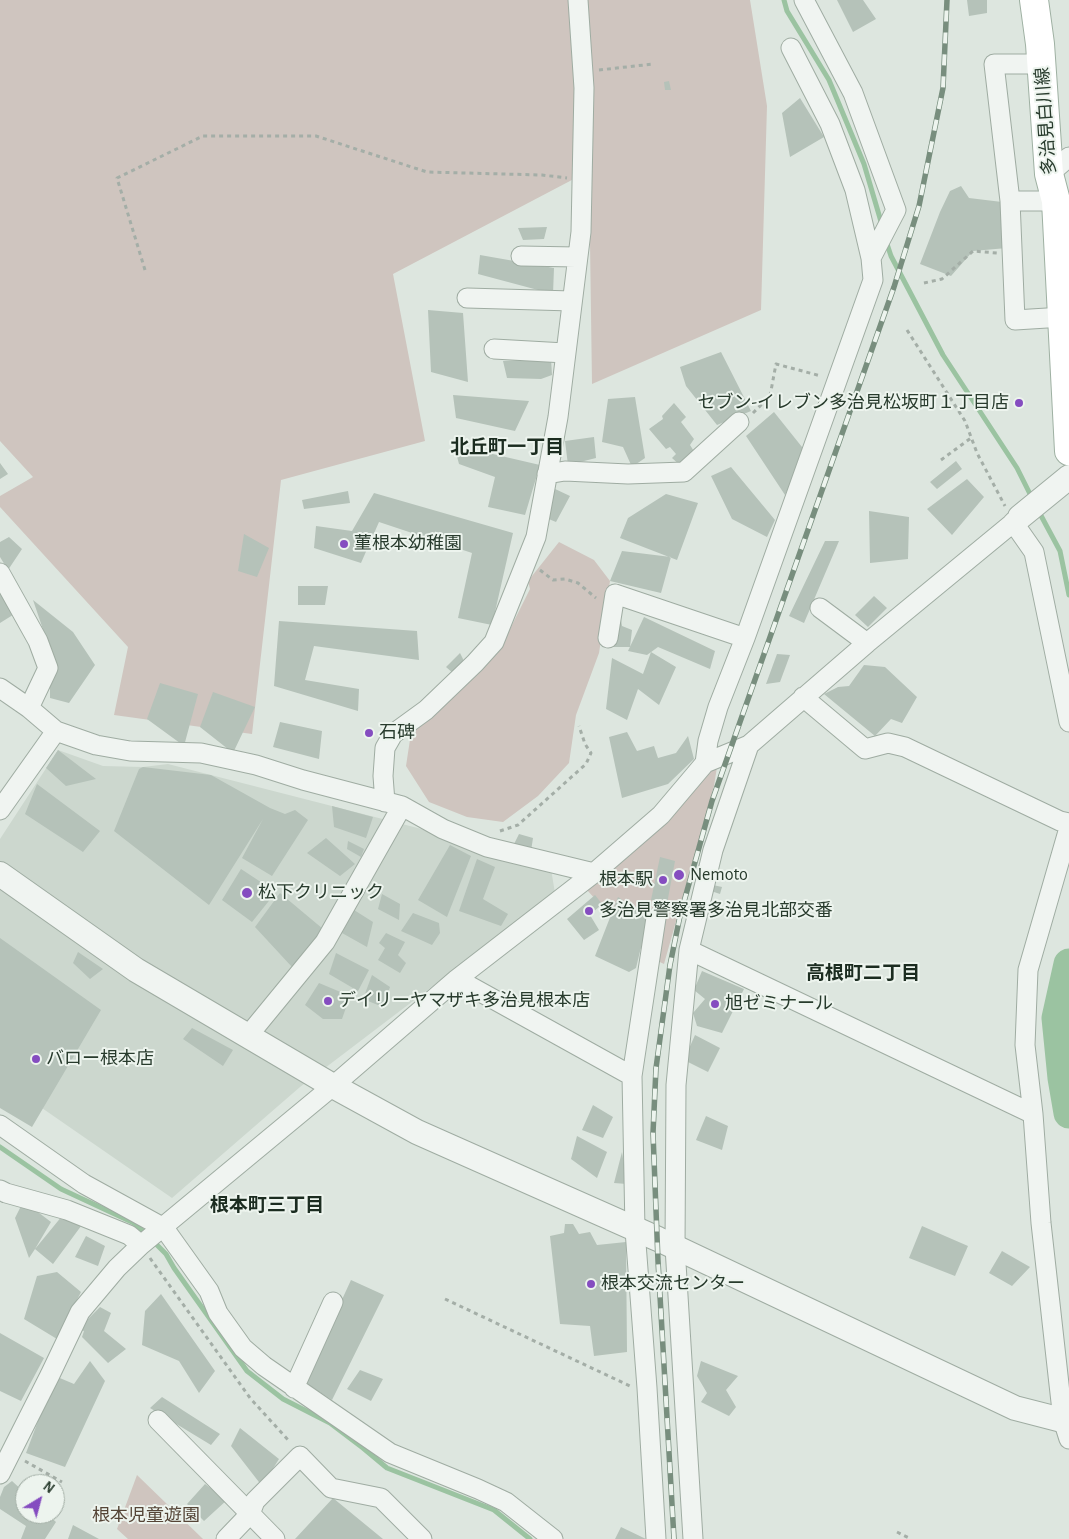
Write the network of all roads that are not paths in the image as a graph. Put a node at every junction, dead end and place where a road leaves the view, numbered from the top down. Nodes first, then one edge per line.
1 (578, 0) edge
2 (804, 0) edge
3 (1034, 0) edge
4 (791, 48) dead end
5 (1042, 64) junction
6 (1069, 157) edge
7 (1048, 174) junction
8 (1010, 200) junction
9 (1056, 200) junction
10 (1064, 254) edge
11 (521, 256) dead end
12 (576, 257) junction
13 (871, 258) junction
14 (467, 298) dead end
15 (572, 301) junction
16 (1063, 317) junction
17 (494, 349) dead end
18 (566, 353) junction
19 (734, 425) road end
20 (1069, 451) edge
21 (547, 474) junction
22 (1069, 477) edge
23 (1017, 520) junction
24 (0, 573) edge
25 (820, 608) dead end
26 (608, 638) dead end
27 (746, 638) junction
28 (868, 643) junction
29 (0, 688) edge
30 (803, 697) junction
31 (29, 708) junction
32 (1069, 722) edge
33 (56, 731) junction
34 (749, 745) junction
35 (705, 763) junction
36 (394, 804) junction
37 (0, 810) edge
38 (1069, 823) edge
39 (1069, 828) edge
40 (0, 874) edge
41 (594, 874) junction
42 (656, 918) dead end
43 (689, 950) junction
44 (457, 979) junction
45 (247, 1036) junction
46 (632, 1076) junction
47 (333, 1086) junction
48 (1033, 1114) junction
49 (0, 1125) edge
50 (0, 1190) edge
51 (164, 1228) junction
52 (635, 1230) junction
53 (141, 1245) junction
54 (675, 1247) junction
55 (333, 1302) dead end
56 (294, 1388) junction
57 (158, 1420) dead end
58 (1067, 1427) edge
59 (0, 1474) edge
60 (250, 1514) junction
61 (226, 1539) edge
62 (275, 1539) edge
63 (422, 1539) edge
64 (553, 1539) edge
65 (656, 1539) edge
66 (693, 1539) edge

1 - 12 street
2 - 13 street
3 - 5 main road, 多治見白川線
4 - 13 street
5 - 7 main road, 多治見白川線
5 - 8 street
6 - 7 street
7 - 9 main road, 多治見白川線
8 - 9 street
8 - 16 street
9 - 10 main road, 多治見白川線
10 - 16 main road, 多治見白川線
11 - 12 street
12 - 15 street
13 - 27 street
14 - 15 street
15 - 18 street
16 - 20 main road, 多治見白川線
17 - 18 street
18 - 21 street
19 - 21 street
21 - 36 street
22 - 23 street
23 - 28 street
23 - 32 street
24 - 31 street
25 - 28 street
26 - 27 street
27 - 35 street
28 - 30 street
29 - 31 street
30 - 34 street
30 - 38 street
31 - 33 street
33 - 36 street
33 - 37 street
34 - 35 street
34 - 43 street
35 - 41 street
36 - 41 street
36 - 45 street
39 - 48 street
40 - 45 street
41 - 44 street
42 - 46 street
43 - 48 street
43 - 54 street
44 - 46 street
44 - 47 street
45 - 47 street
46 - 52 street
47 - 51 street
47 - 52 street
48 - 58 street
49 - 51 street
50 - 53 street
51 - 53 street
51 - 56 street
52 - 54 street
52 - 65 street
53 - 59 street
54 - 58 street
54 - 66 street
55 - 56 street
56 - 64 street
57 - 60 street
60 - 61 street
60 - 62 street
60 - 63 street

